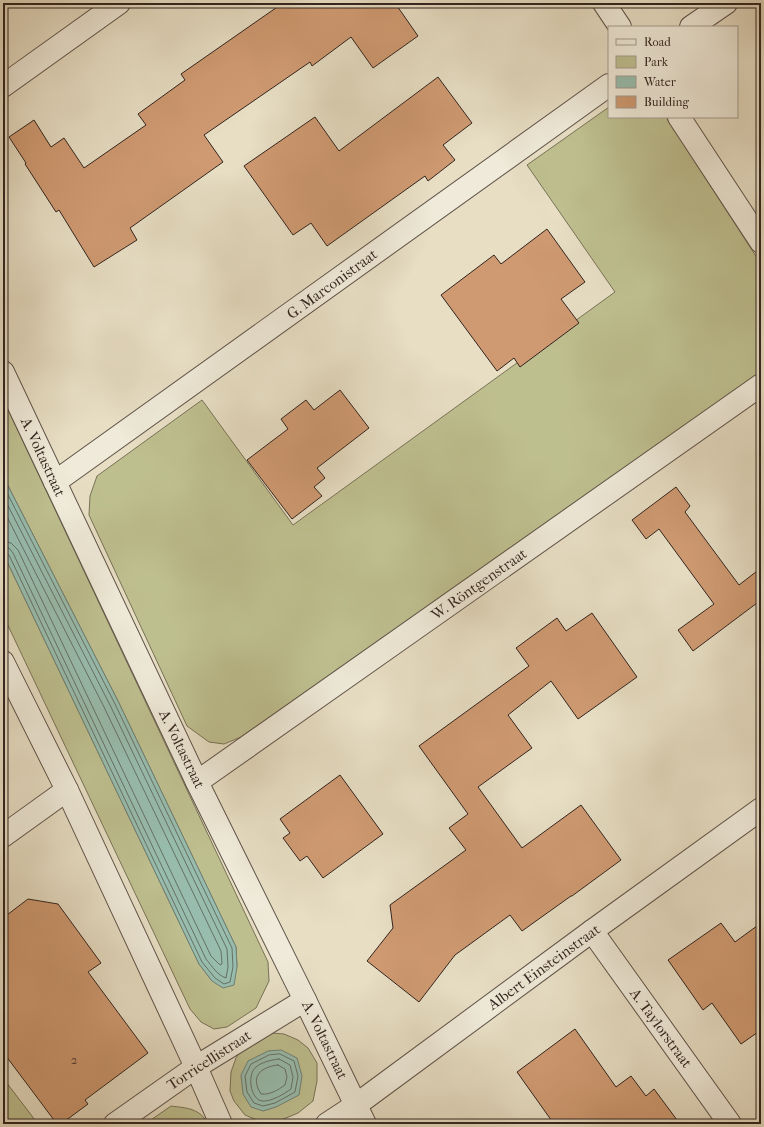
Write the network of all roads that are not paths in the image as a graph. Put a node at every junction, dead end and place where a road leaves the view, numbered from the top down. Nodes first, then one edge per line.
1 (119, 3) edge
2 (604, 3) edge
3 (726, 3) edge
4 (619, 26) edge
5 (692, 26) edge
6 (3, 86) edge
7 (608, 86) edge
8 (680, 118) edge
9 (761, 242) edge
10 (3, 372) edge
11 (761, 385) edge
12 (55, 482) junction
13 (3, 662) edge
14 (197, 782) junction
15 (67, 790) junction
16 (761, 809) edge
17 (3, 836) edge
18 (592, 931) junction
19 (305, 1000) junction
20 (196, 1067) junction
21 (361, 1114) edge
22 (115, 1124) edge
23 (221, 1124) edge
24 (327, 1124) edge
25 (730, 1124) edge

1 - 6 street
2 - 4 street
3 - 5 street
7 - 12 street, G. Marconistraat
8 - 9 street
10 - 12 street, A. Voltastraat
11 - 14 street, W. Röntgenstraat
12 - 14 street, A. Voltastraat
13 - 15 street
14 - 19 street, A. Voltastraat
15 - 17 street
15 - 20 street
16 - 18 street, Albert Einsteinstraat
18 - 21 street, Albert Einsteinstraat
18 - 25 street, A. Taylorstraat
19 - 20 street, Torricellistraat
19 - 21 street, A. Voltastraat
20 - 22 street, Torricellistraat
20 - 23 street
21 - 24 street, Albert Einsteinstraat

